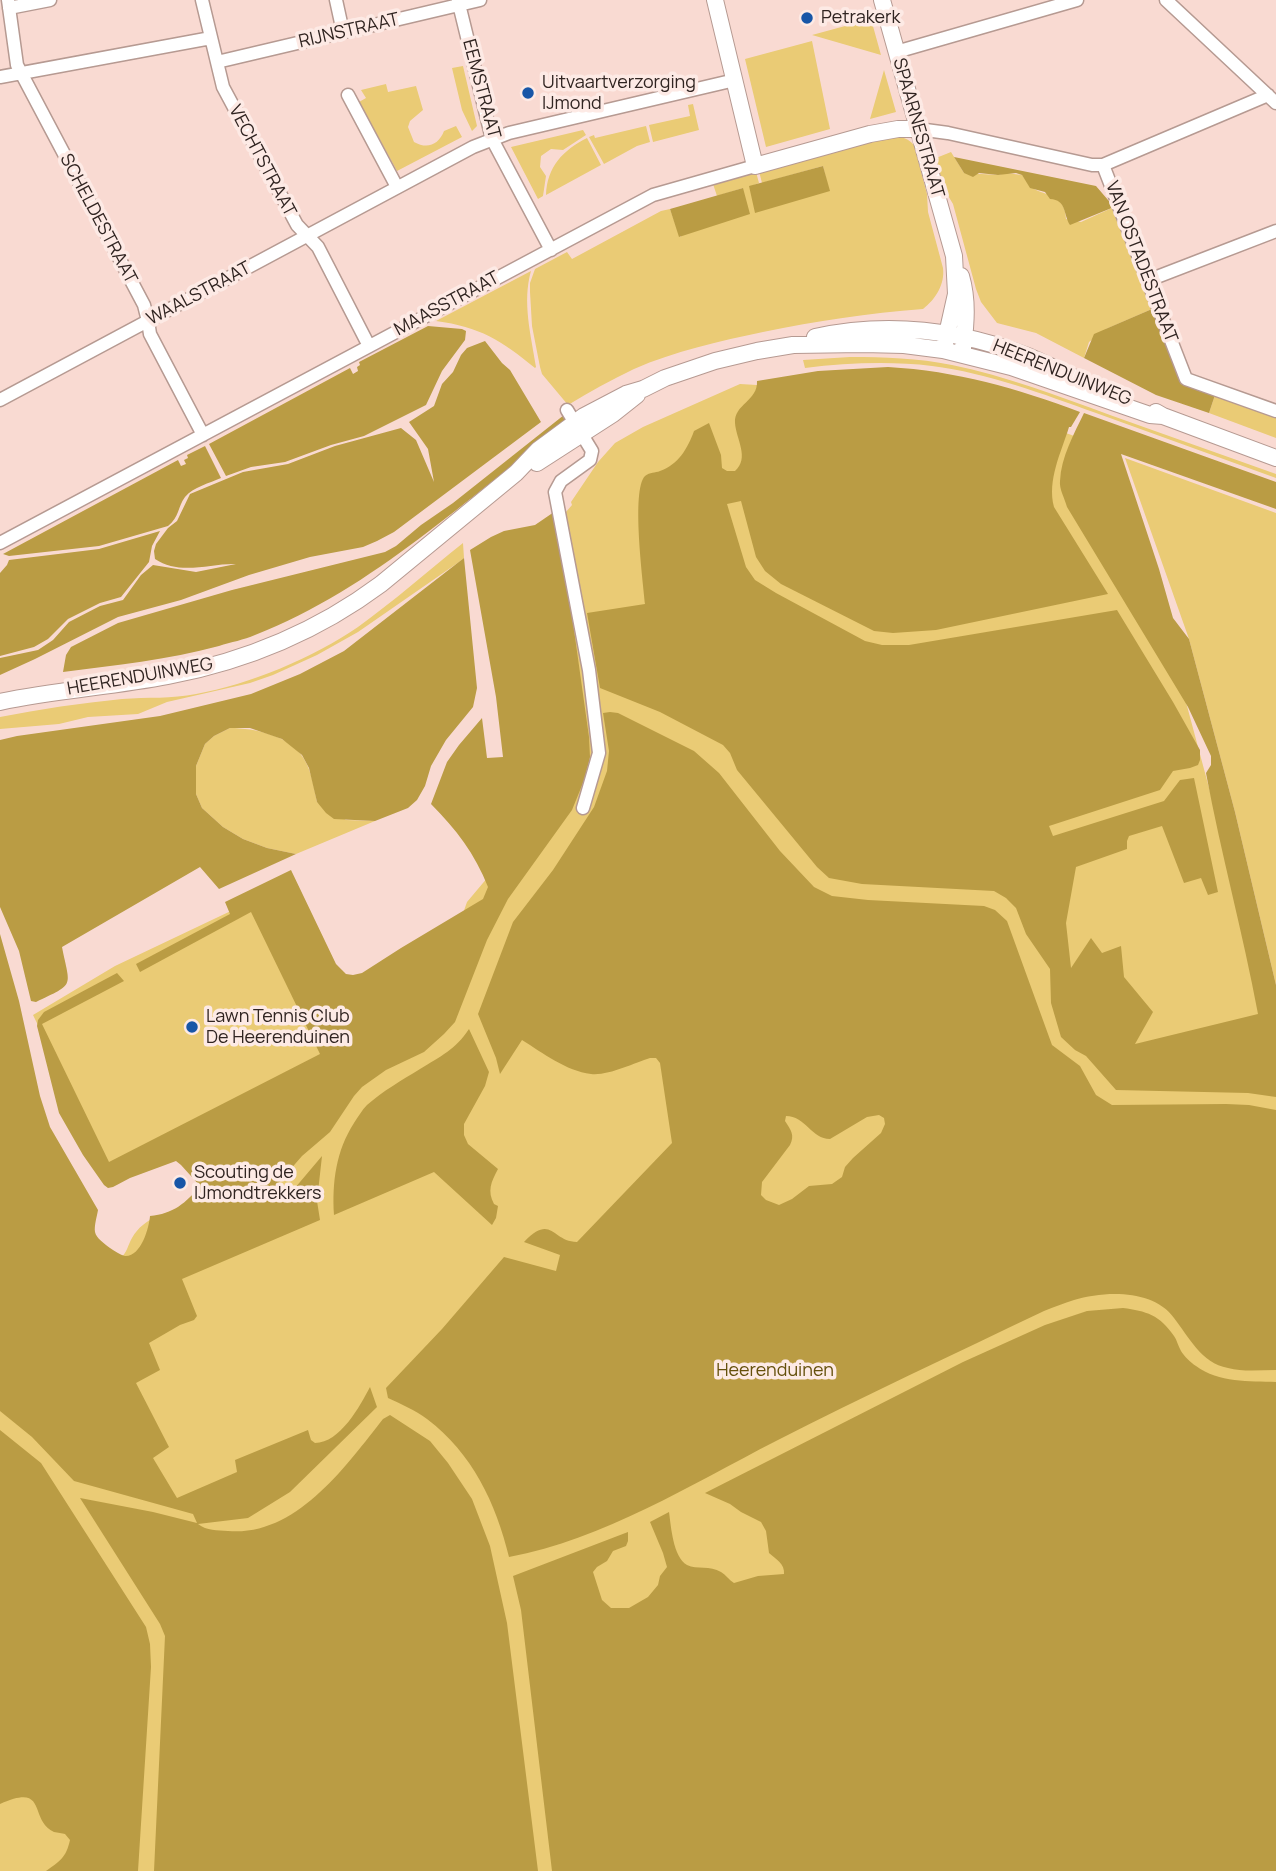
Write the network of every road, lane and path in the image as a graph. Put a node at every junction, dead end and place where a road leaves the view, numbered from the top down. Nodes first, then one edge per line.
1 (50, 0) edge
2 (202, 0) edge
3 (336, 0) edge
4 (480, 0) edge
5 (715, 0) edge
6 (882, 0) edge
7 (1077, 0) edge
8 (1166, 0) edge
9 (459, 3) edge
10 (8, 4) edge
11 (343, 32) junction
12 (211, 38) junction
13 (896, 52) junction
14 (217, 62) junction
15 (21, 74) junction
16 (0, 77) edge
17 (735, 80) junction
18 (348, 95) dead end
19 (1272, 99) edge
20 (918, 130) junction
21 (492, 139) junction
22 (1103, 165) junction
23 (755, 166) junction
24 (397, 187) junction
25 (1276, 231) edge
26 (307, 236) junction
27 (551, 250) junction
28 (954, 256) junction
29 (1149, 280) junction
30 (148, 321) junction
31 (945, 342) junction
32 (963, 345) junction
33 (369, 346) junction
34 (0, 400) edge
35 (1276, 411) edge
36 (575, 422) junction
37 (202, 435) junction
38 (1276, 458) edge
39 (0, 543) edge
40 (0, 702) edge
41 (583, 808) dead end

1 - 10 street
2 - 12 street, VECHTSTRAAT
3 - 11 street
4 - 9 street, RIJNSTRAAT
5 - 17 main road
6 - 13 main road, SPAARNESTRAAT
7 - 13 street
8 - 19 street
9 - 11 street, RIJNSTRAAT
9 - 21 street, EEMSTRAAT
10 - 15 street, SCHELDESTRAAT
11 - 14 street, RIJNSTRAAT
12 - 14 street, VECHTSTRAAT
12 - 15 street
13 - 20 main road, SPAARNESTRAAT
14 - 26 street, VECHTSTRAAT
15 - 16 street
15 - 30 street, SCHELDESTRAAT
17 - 21 street, WAALSTRAAT
17 - 23 main road
18 - 24 street
19 - 22 street
20 - 22 street, VAN OSTADESTRAAT
20 - 23 main road, MAASSTRAAT
20 - 28 main road, SPAARNESTRAAT
21 - 24 street, WAALSTRAAT
21 - 27 street, EEMSTRAAT
22 - 29 street, VAN OSTADESTRAAT
23 - 27 street, MAASSTRAAT
24 - 26 street, WAALSTRAAT
25 - 29 street
26 - 30 street, WAALSTRAAT
26 - 33 street, VECHTSTRAAT
27 - 33 street, MAASSTRAAT
28 - 31 main road, SPAARNESTRAAT
28 - 32 main road, SPAARNESTRAAT
29 - 35 street, VAN OSTADESTRAAT
30 - 34 street, WAALSTRAAT
30 - 37 street, SCHELDESTRAAT
31 - 32 main road, HEERENDUINWEG
31 - 36 main road, HEERENDUINWEG
32 - 38 main road, HEERENDUINWEG
33 - 37 street, MAASSTRAAT
36 - 40 main road, HEERENDUINWEG
36 - 41 street
37 - 39 street, MAASSTRAAT

